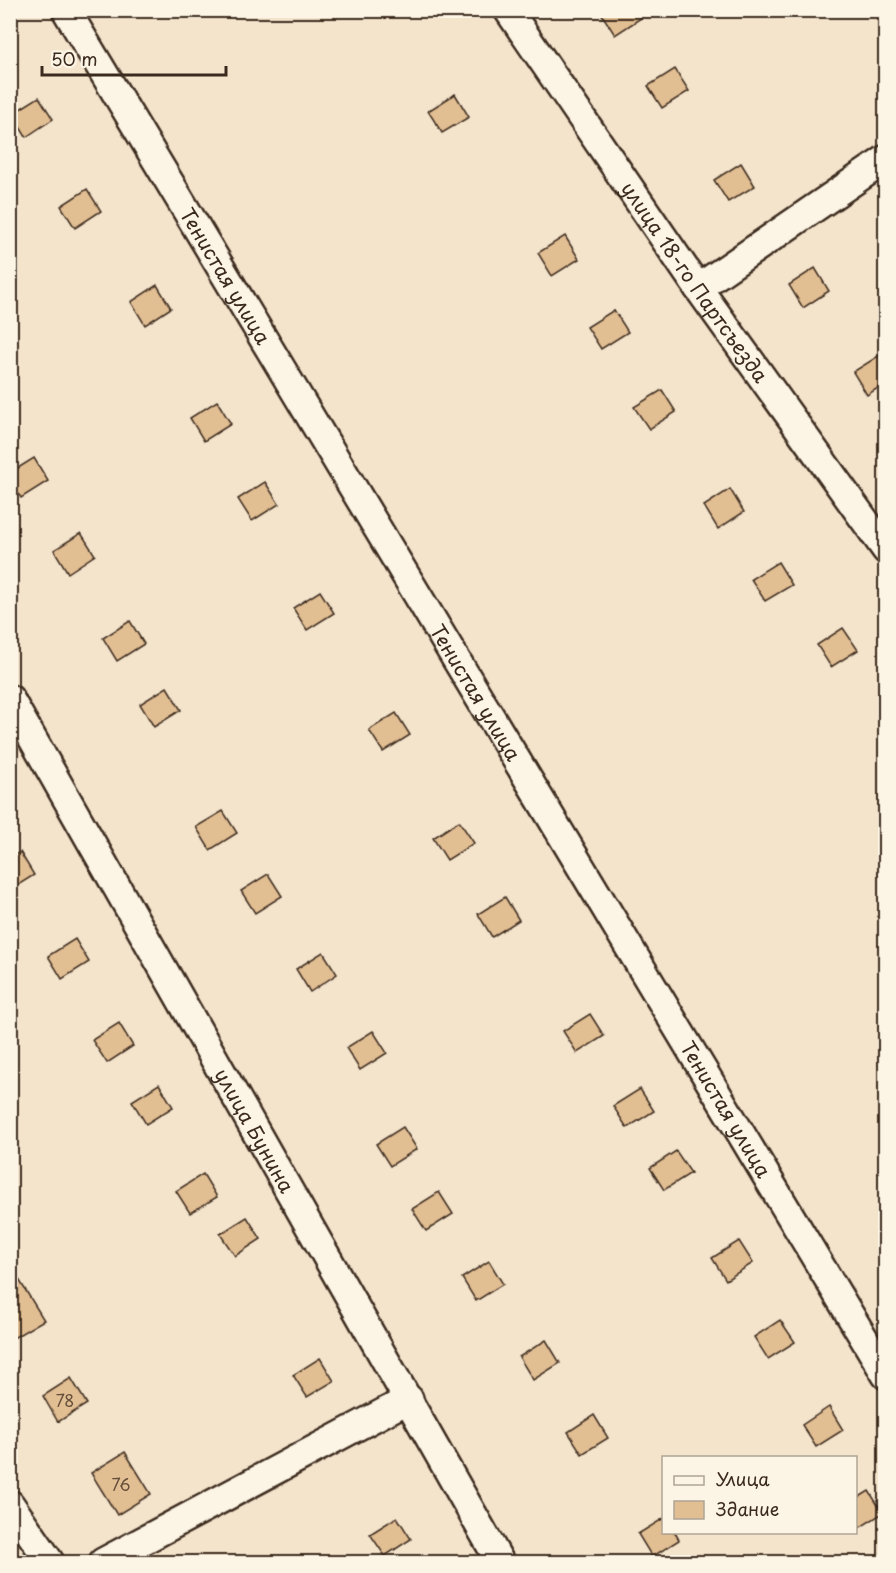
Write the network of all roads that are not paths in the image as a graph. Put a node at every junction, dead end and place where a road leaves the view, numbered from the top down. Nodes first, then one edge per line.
1 (66, 10) edge
2 (507, 10) edge
3 (885, 159) edge
4 (698, 288) junction
5 (885, 550) edge
6 (10, 699) edge
7 (850, 1316) junction
8 (885, 1347) edge
9 (885, 1375) edge
10 (409, 1399) junction
11 (10, 1504) edge
12 (50, 1563) edge
13 (103, 1563) edge
14 (500, 1563) edge

1 - 7 street, Тенистая улица
2 - 4 street, улица 18-го Партсъезда
3 - 4 street
4 - 5 street, улица 18-го Партсъезда
6 - 10 street, улица Бунина
7 - 8 street
7 - 9 street, Тенистая улица
10 - 13 street
10 - 14 street, улица Бунина
11 - 12 street

